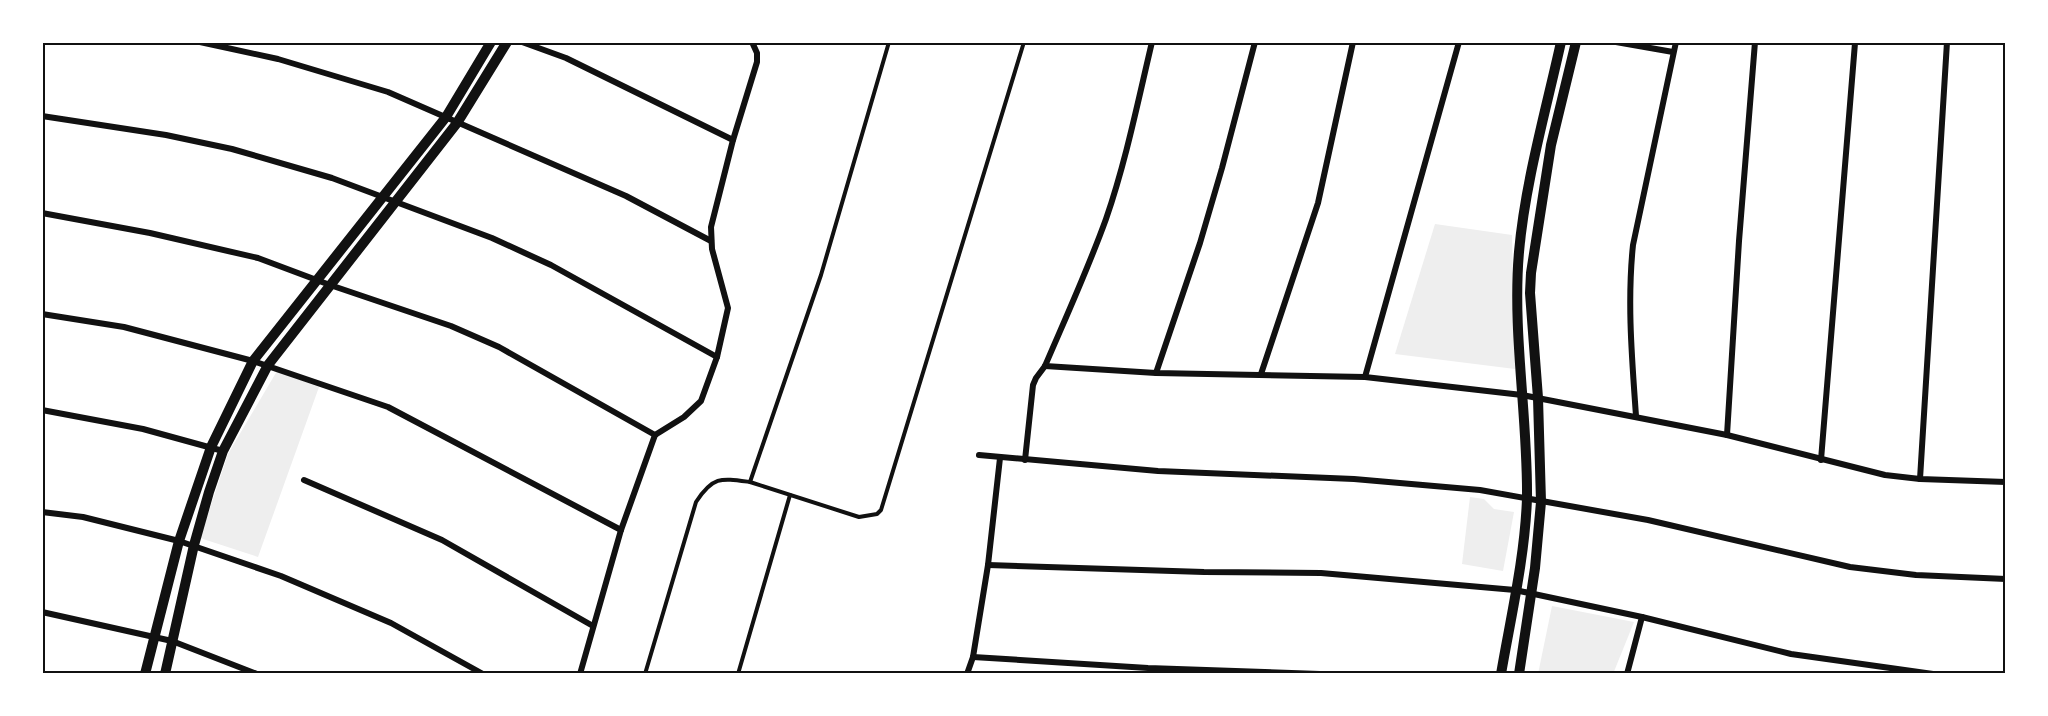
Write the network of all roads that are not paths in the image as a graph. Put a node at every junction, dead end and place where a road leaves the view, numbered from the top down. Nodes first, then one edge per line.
1 (200, 42) edge
2 (492, 42) edge
3 (507, 42) edge
4 (522, 42) edge
5 (889, 42) edge
6 (1024, 42) edge
7 (1152, 42) edge
8 (1255, 42) edge
9 (1353, 42) edge
10 (1459, 42) edge
11 (1561, 42) edge
12 (1576, 42) edge
13 (1616, 42) edge
14 (1676, 42) edge
15 (1755, 42) edge
16 (1826, 42) edge
17 (1947, 42) edge
18 (1858, 43) edge
19 (754, 44) edge
20 (1673, 52) junction
21 (42, 116) edge
22 (446, 117) junction
23 (458, 123) junction
24 (733, 140) junction
25 (383, 197) junction
26 (396, 201) junction
27 (42, 213) edge
28 (711, 241) junction
29 (318, 280) junction
30 (330, 285) junction
31 (42, 314) edge
32 (717, 357) junction
33 (254, 361) junction
34 (268, 365) junction
35 (1045, 366) junction
36 (1156, 373) junction
37 (1261, 374) junction
38 (1365, 377) junction
39 (1522, 395) junction
40 (1538, 398) junction
41 (42, 410) edge
42 (1636, 416) junction
43 (655, 435) junction
44 (1727, 435) junction
45 (217, 449) junction
46 (979, 455) dead end
47 (1000, 458) junction
48 (1025, 460) junction
49 (1821, 460) junction
50 (1920, 479) junction
51 (304, 480) dead end
52 (750, 482) junction
53 (2006, 482) edge
54 (790, 495) junction
55 (1527, 498) junction
56 (1541, 502) junction
57 (42, 512) edge
58 (621, 530) junction
59 (178, 541) junction
60 (194, 545) junction
61 (988, 565) junction
62 (2006, 579) edge
63 (1515, 590) junction
64 (1531, 594) junction
65 (42, 612) edge
66 (1642, 617) junction
67 (593, 627) junction
68 (154, 636) junction
69 (172, 640) junction
70 (973, 657) junction
71 (145, 674) edge
72 (165, 674) edge
73 (257, 674) edge
74 (483, 674) edge
75 (580, 674) edge
76 (645, 674) edge
77 (738, 674) edge
78 (967, 674) edge
79 (1320, 674) edge
80 (1501, 674) edge
81 (1519, 674) edge
82 (1627, 674) edge
83 (1933, 674) edge

1 - 22 street
2 - 22 street
3 - 23 street
4 - 24 street
5 - 52 lane
6 - 54 lane
7 - 35 street
8 - 36 street
9 - 37 street
10 - 38 street
11 - 39 street
12 - 40 street
13 - 20 street
14 - 20 street
15 - 44 street
16 - 18 street
17 - 50 street
18 - 49 street
19 - 24 street
20 - 42 street
21 - 25 street
22 - 23 street
22 - 25 street
23 - 26 street
23 - 28 street
24 - 28 street
25 - 26 street
25 - 29 street
26 - 30 street
26 - 32 street
27 - 29 street
28 - 32 street
29 - 30 street
29 - 33 street
30 - 34 street
30 - 43 street
31 - 33 street
32 - 43 street
33 - 34 street
33 - 45 street
34 - 45 street
34 - 58 street
35 - 36 street
35 - 48 street
36 - 37 street
37 - 38 street
38 - 39 street
39 - 40 street
39 - 55 street
40 - 42 street
40 - 56 street
41 - 45 street
42 - 44 street
43 - 58 street
44 - 49 street
45 - 59 street
45 - 60 street
46 - 47 street
47 - 48 street
47 - 61 street
48 - 55 street
49 - 50 street
50 - 53 street
51 - 67 street
52 - 54 lane
52 - 76 lane
54 - 77 lane
55 - 56 street
55 - 63 street
56 - 62 street
56 - 64 street
57 - 59 street
58 - 67 street
59 - 60 street
59 - 68 street
60 - 69 street
60 - 74 street
61 - 63 street
61 - 70 street
63 - 64 street
63 - 80 street
64 - 66 street
64 - 81 street
65 - 68 street
66 - 82 street
66 - 83 street
67 - 75 street
68 - 69 street
68 - 71 street
69 - 72 street
69 - 73 street
70 - 78 street
70 - 79 street

